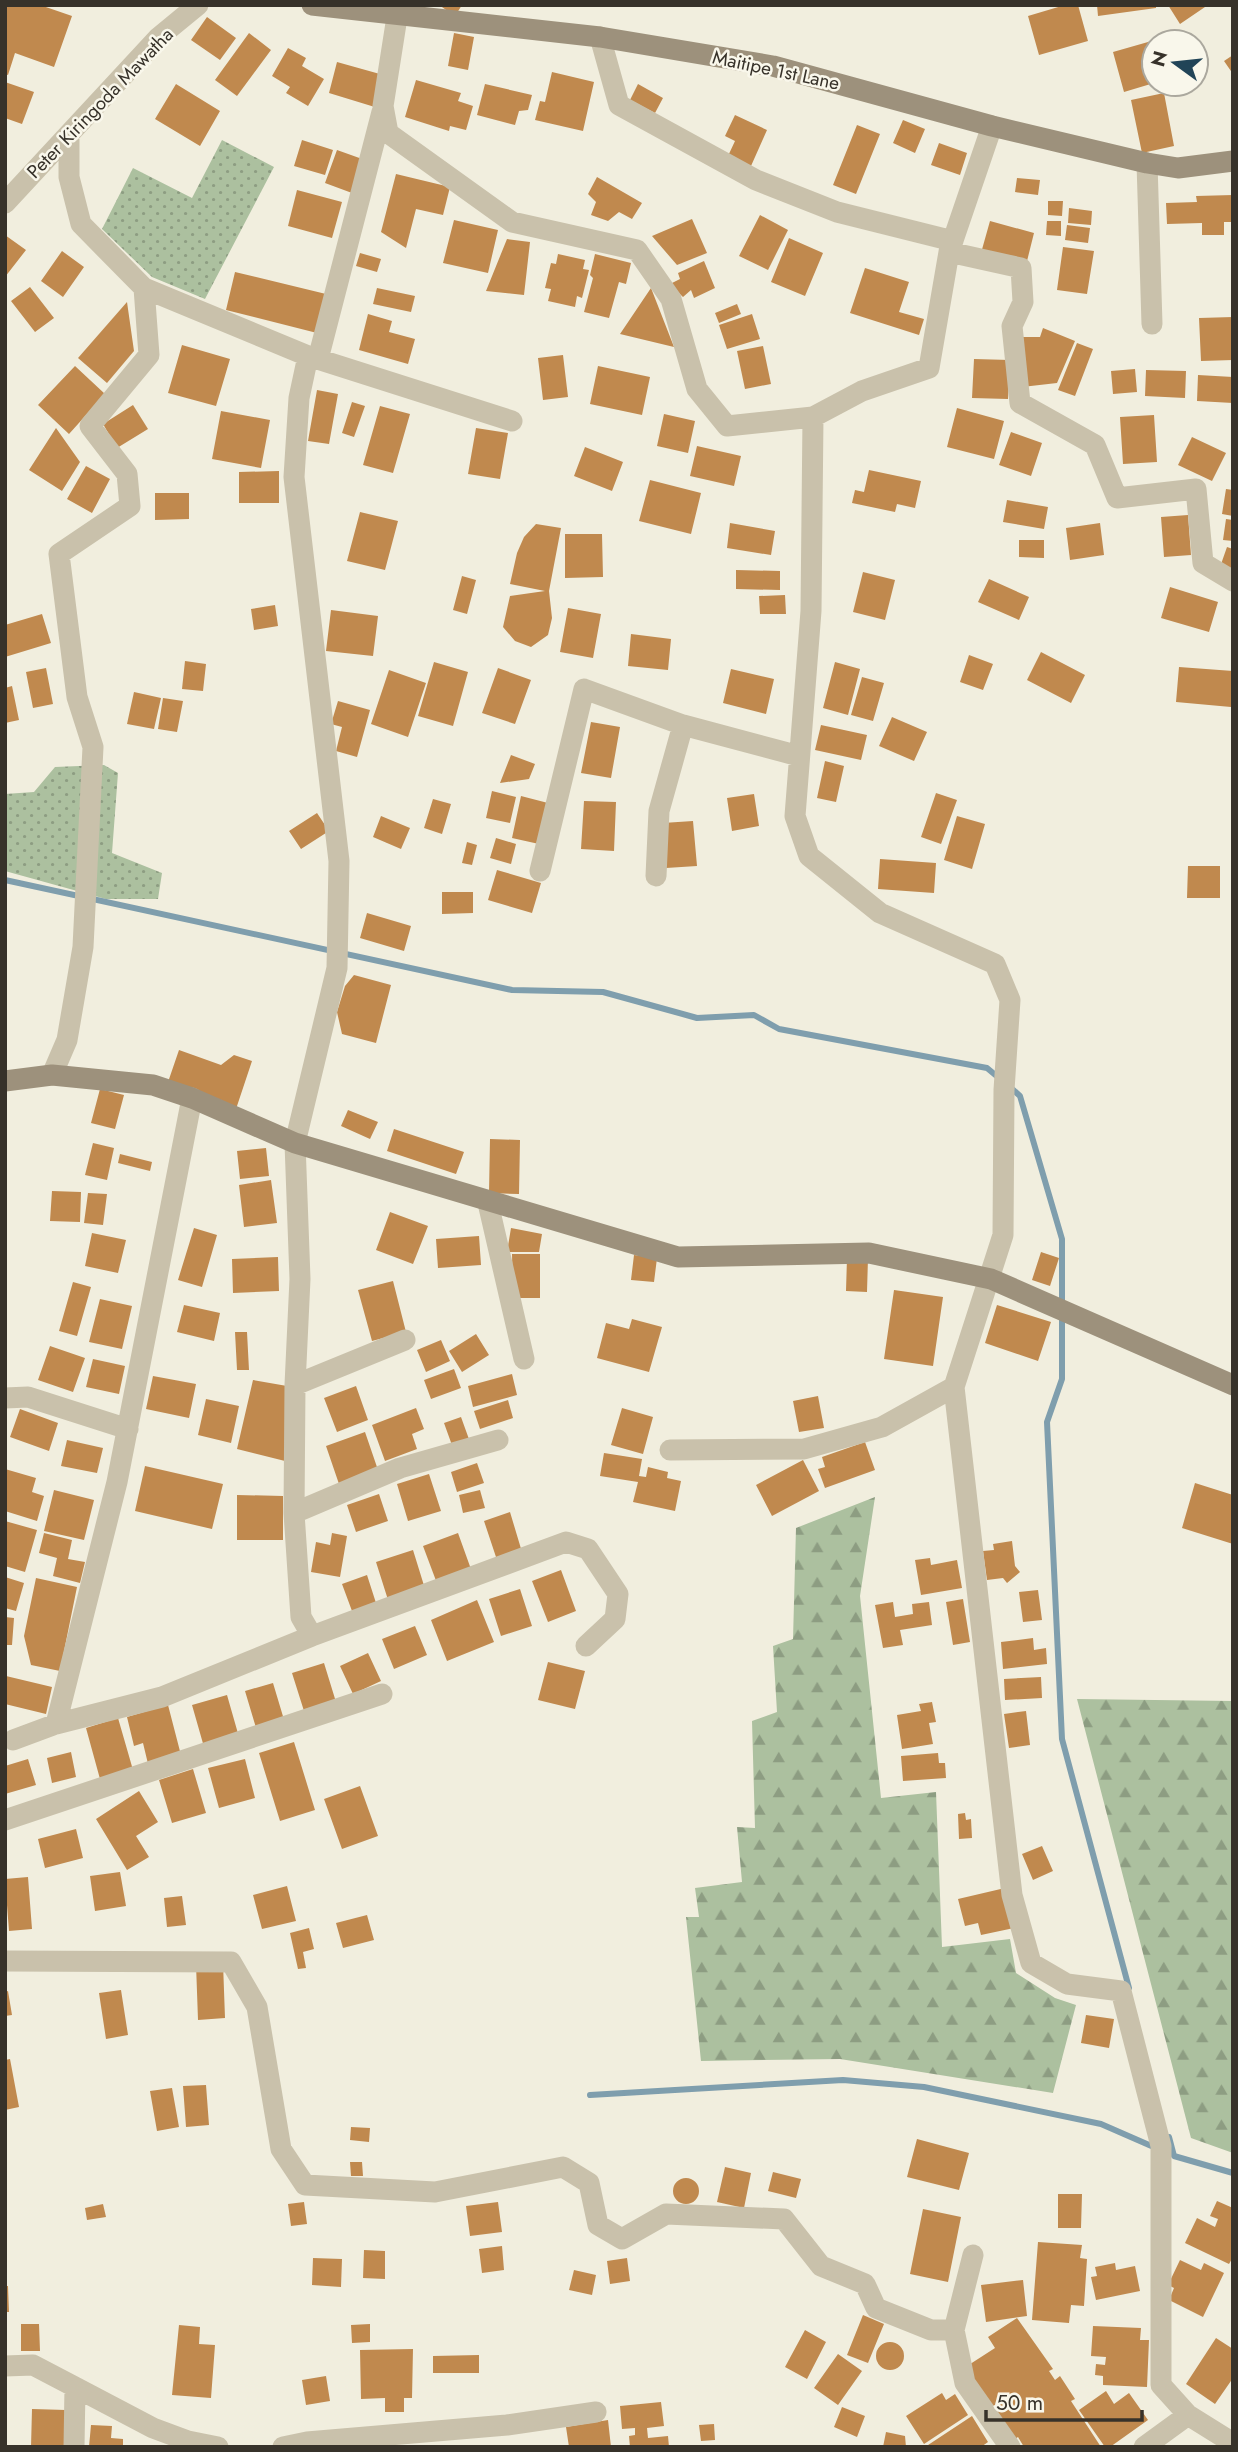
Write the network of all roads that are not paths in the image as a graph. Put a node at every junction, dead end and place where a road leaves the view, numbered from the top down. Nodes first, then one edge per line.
1 (198, 5) edge
2 (312, 5) edge
3 (398, 11) edge
4 (600, 37) junction
5 (383, 106) junction
6 (992, 126) junction
7 (69, 134) junction
8 (1233, 161) edge
9 (1147, 163) junction
10 (5, 203) edge
11 (951, 246) junction
12 (144, 288) junction
13 (1152, 324) dead end
14 (313, 358) junction
15 (813, 417) junction
16 (512, 421) dead end
17 (1233, 581) edge
18 (683, 725) junction
19 (799, 756) junction
20 (540, 871) dead end
21 (656, 876) dead end
22 (52, 1075) junction
23 (5, 1081) edge
24 (192, 1098) junction
25 (295, 1143) junction
26 (488, 1203) junction
27 (991, 1279) junction
28 (405, 1340) dead end
29 (524, 1359) dead end
30 (295, 1385) junction
31 (1233, 1385) edge
32 (954, 1387) junction
33 (5, 1398) edge
34 (128, 1429) junction
35 (498, 1440) dead end
36 (670, 1450) dead end
37 (294, 1513) junction
38 (312, 1636) junction
39 (586, 1646) dead end
40 (382, 1694) dead end
41 (57, 1724) junction
42 (13, 1740) dead end
43 (5, 1821) edge
44 (5, 1961) edge
45 (973, 2255) dead end
46 (954, 2330) junction
47 (5, 2366) edge
48 (75, 2387) junction
49 (596, 2412) dead end
50 (1188, 2415) junction
51 (1233, 2443) edge
52 (188, 2444) edge
53 (74, 2447) edge
54 (218, 2447) edge
55 (283, 2447) edge
56 (1010, 2447) edge
57 (1144, 2447) edge

1 - 7 street, Peter Kiringoda Mawatha
2 - 3 street, Maitipe 1st Lane
3 - 4 street, Maitipe 1st Lane
3 - 5 street
4 - 6 street, Maitipe 1st Lane
4 - 11 street
5 - 14 street
5 - 15 street
6 - 9 street, Maitipe 1st Lane
6 - 11 street
7 - 10 street, Peter Kiringoda Mawatha
7 - 12 street
8 - 9 street, Maitipe 1st Lane
9 - 13 street
11 - 15 street
11 - 17 street
12 - 14 street
12 - 22 street
14 - 16 street
14 - 25 street
15 - 19 street
18 - 19 street
18 - 20 street
18 - 21 street
19 - 27 street
22 - 23 street
22 - 24 street
24 - 25 street
24 - 34 street
25 - 26 street
25 - 30 street
26 - 27 street
26 - 29 street
27 - 31 street
27 - 32 street
28 - 30 street
30 - 37 street
32 - 36 street
32 - 50 street
33 - 34 street
34 - 41 street
35 - 37 street
37 - 38 street
38 - 39 street
38 - 41 street
40 - 43 street
41 - 42 street
44 - 46 street
45 - 46 street
46 - 56 street
47 - 48 street
48 - 52 street
48 - 53 street
49 - 55 street
50 - 51 street
50 - 57 street
52 - 54 street

